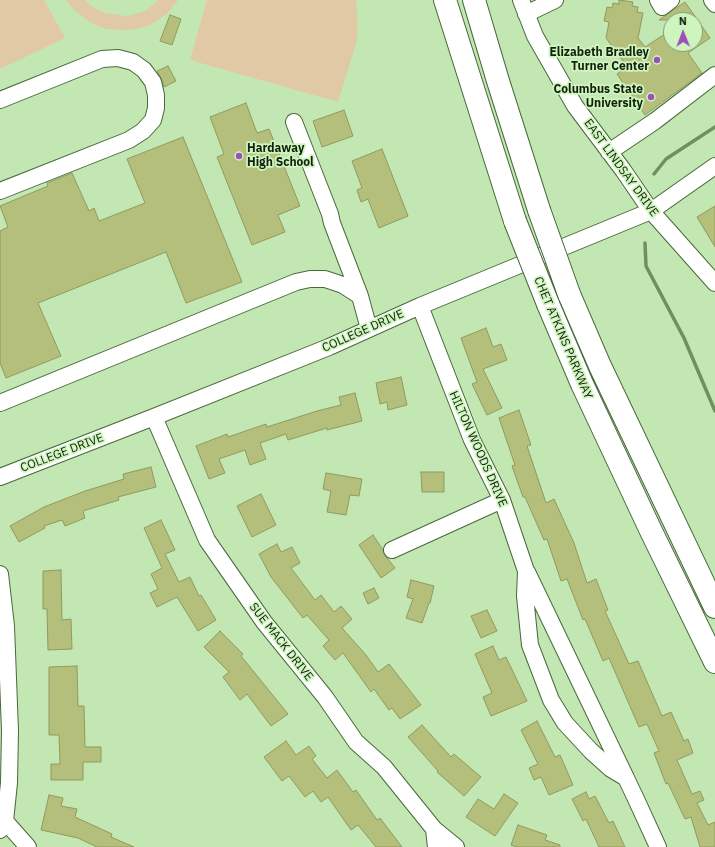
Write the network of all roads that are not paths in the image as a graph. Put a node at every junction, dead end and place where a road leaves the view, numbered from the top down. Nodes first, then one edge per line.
1 (445, 0) edge
2 (474, 0) edge
3 (555, 0) edge
4 (658, 0) edge
5 (671, 0) edge
6 (712, 0) edge
7 (715, 4) edge
8 (524, 7) edge
9 (715, 75) edge
10 (0, 100) edge
11 (294, 122) dead end
12 (609, 152) junction
13 (715, 166) edge
14 (0, 191) edge
15 (651, 211) junction
16 (715, 283) edge
17 (360, 296) junction
18 (420, 306) junction
19 (369, 329) junction
20 (0, 403) edge
21 (154, 417) junction
22 (0, 477) edge
23 (502, 500) junction
24 (392, 550) dead end
25 (526, 571) junction
26 (0, 574) edge
27 (715, 607) edge
28 (715, 662) edge
29 (626, 778) junction
30 (3, 825) edge
31 (434, 829) junction
32 (28, 847) edge
33 (436, 847) edge
34 (456, 847) edge
35 (658, 847) edge

1 - 28 highway, CHET ATKINS PARKWAY, bridge
2 - 27 highway, CHET ATKINS PARKWAY, bridge
3 - 8 street
4 - 5 street
6 - 7 street
8 - 12 street, EAST LINDSAY DRIVE
9 - 12 street
10 - 14 street
11 - 17 street
12 - 15 street, EAST LINDSAY DRIVE
13 - 15 street, COLLEGE DRIVE
15 - 16 street, EAST LINDSAY DRIVE
15 - 18 street, COLLEGE DRIVE
17 - 19 street
17 - 20 street
18 - 19 street, COLLEGE DRIVE
18 - 23 street, HILTON WOODS DRIVE
19 - 21 street, COLLEGE DRIVE
21 - 22 street, COLLEGE DRIVE
21 - 31 street, SUE MACK DRIVE
23 - 24 street
23 - 25 street, HILTON WOODS DRIVE
25 - 29 street, HILTON WOODS DRIVE
25 - 29 street, HILTON WOODS DRIVE
26 - 30 street
29 - 35 street, HILTON WOODS DRIVE
30 - 32 street
31 - 33 street
31 - 34 street, SUE MACK DRIVE

